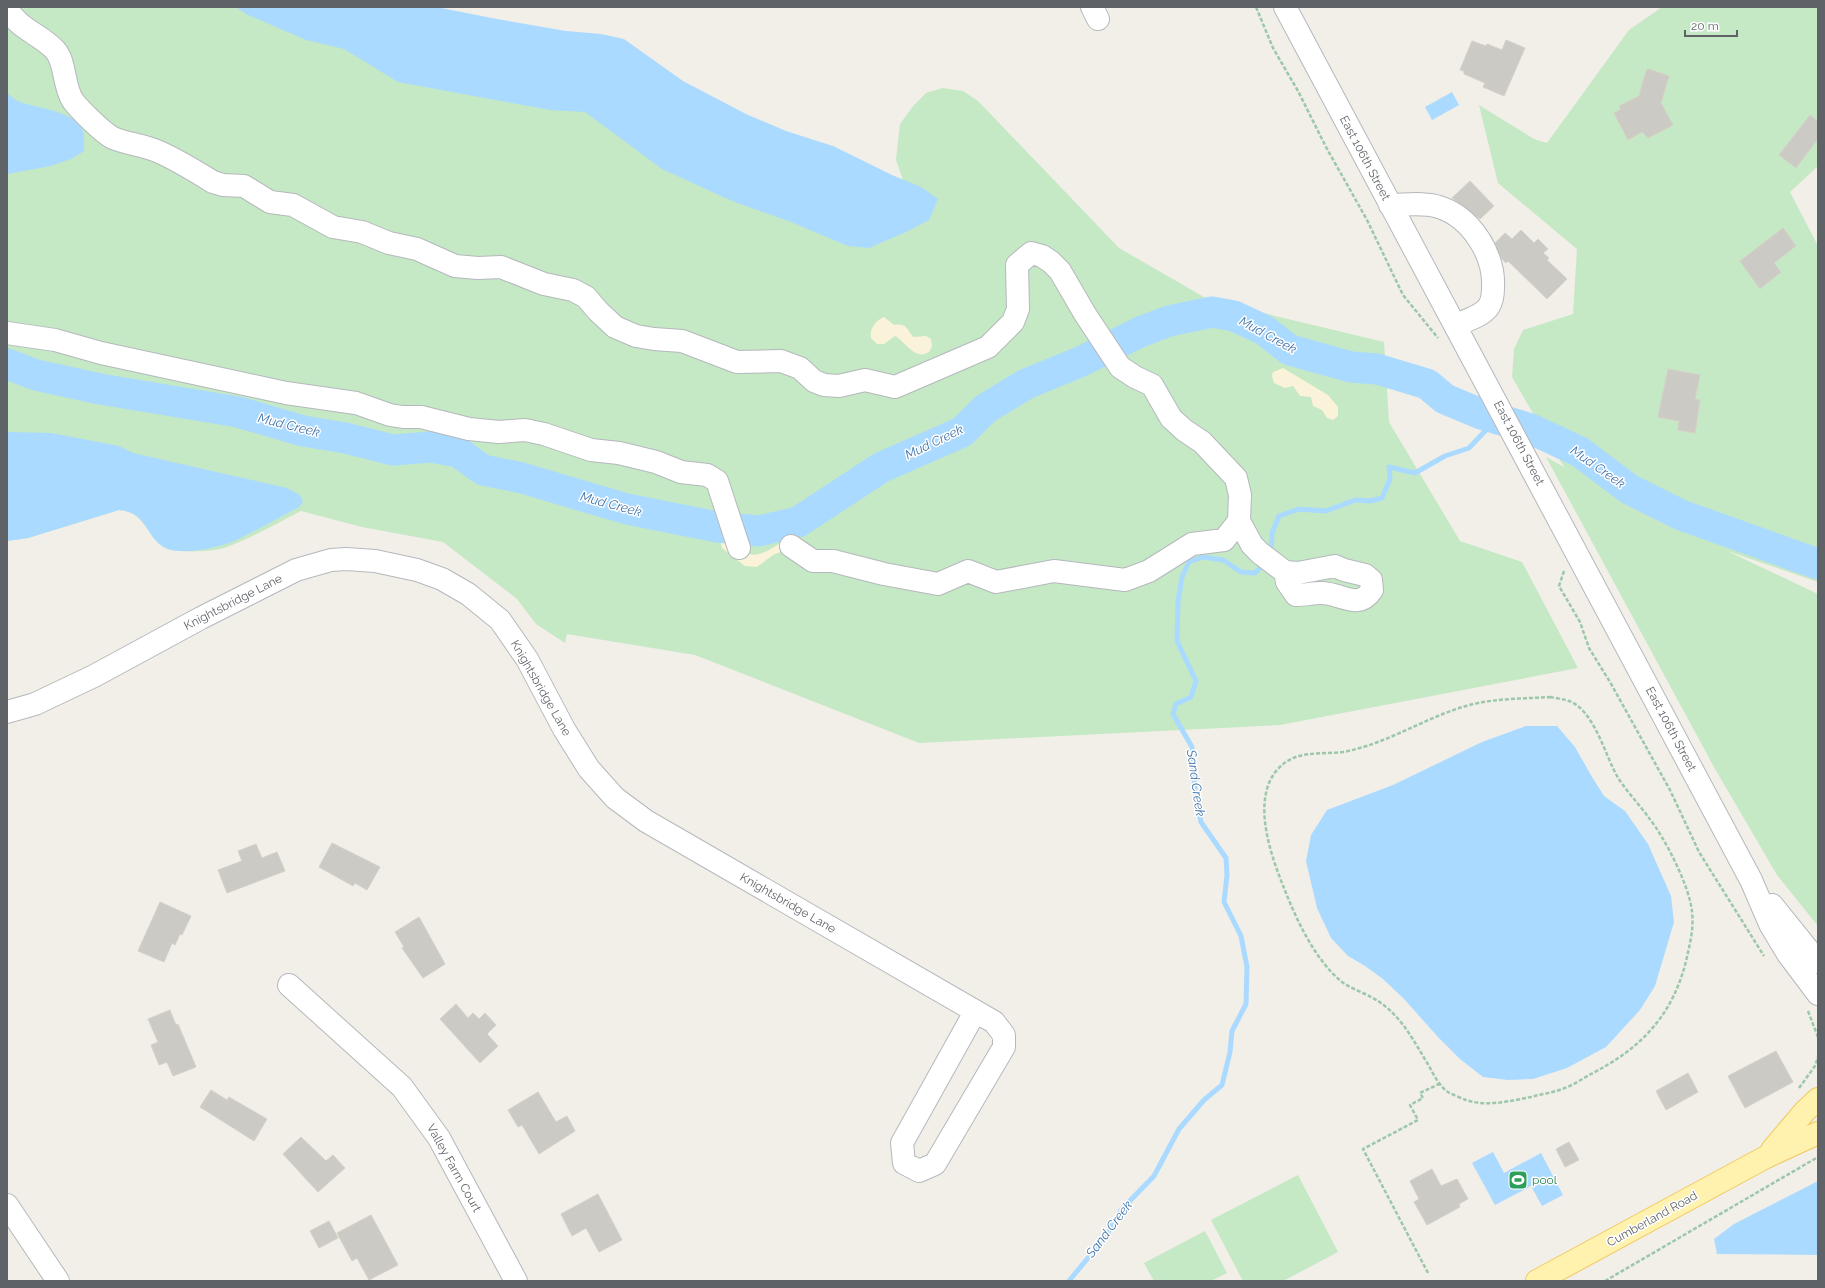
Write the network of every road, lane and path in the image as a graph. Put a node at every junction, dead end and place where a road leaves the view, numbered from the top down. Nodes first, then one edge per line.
1 (1256, 7) edge
2 (1285, 7) edge
3 (7, 8) edge
4 (1390, 205) junction
5 (1455, 325) junction
6 (7, 333) edge
7 (1443, 344) dead end
8 (1239, 521) junction
9 (1224, 540) junction
10 (790, 546) dead end
11 (739, 548) dead end
12 (1256, 549) junction
13 (1565, 565) dead end
14 (1281, 569) dead end
15 (7, 712) edge
16 (1751, 880) junction
17 (1767, 960) dead end
18 (1818, 962) edge
19 (289, 985) dead end
20 (1812, 1001) edge
21 (975, 1012) junction
22 (1818, 1037) edge
23 (1818, 1057) edge
24 (1440, 1084) junction
25 (1795, 1093) dead end
26 (1818, 1100) edge
27 (1818, 1133) edge
28 (1766, 1157) junction
29 (1818, 1157) edge
30 (7, 1205) edge
31 (1428, 1274) dead end
32 (58, 1281) edge
33 (516, 1281) edge
34 (1537, 1281) edge
35 (1605, 1281) edge

1 - 7 path
2 - 4 street, East 106th Street
3 - 8 street
4 - 5 street, East 106th Street
4 - 5 street
5 - 16 street, East 106th Street
6 - 11 street
8 - 9 street
8 - 12 street
9 - 10 street
9 - 12 street
12 - 14 street
13 - 17 path
15 - 21 street, Knightsbridge Lane
16 - 18 street, East 106th Street
16 - 20 street, East 106th Street
19 - 33 street, Valley Farm Court
20 - 22 path
21 - 21 street, Knightsbridge Lane
23 - 25 path
24 - 24 path
24 - 31 path
26 - 28 main road, Cumberland Road
27 - 28 main road, Cumberland Road
28 - 34 main road, Cumberland Road
29 - 35 path
30 - 32 street

